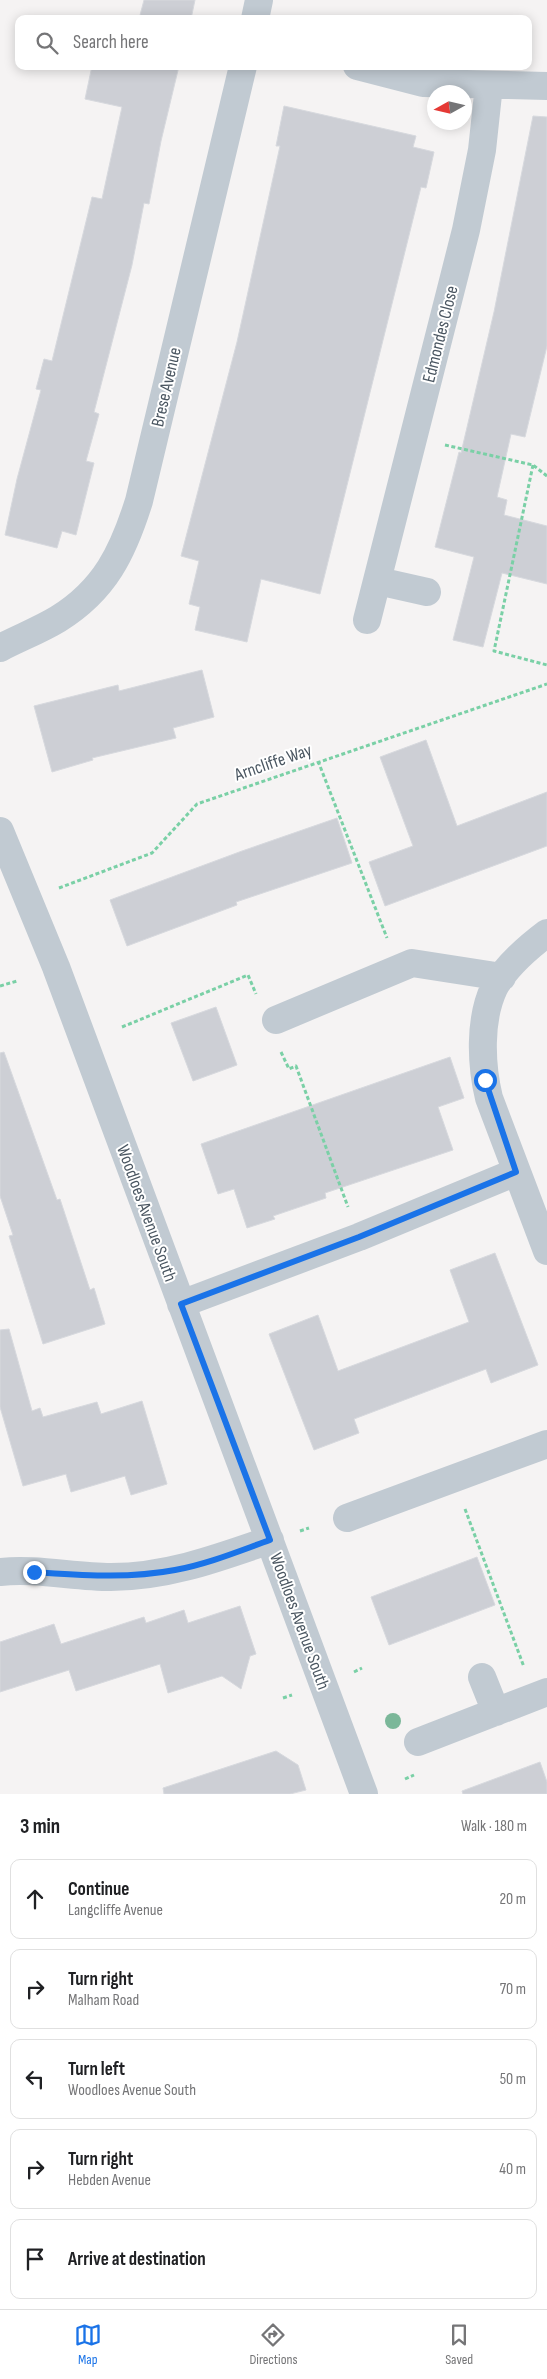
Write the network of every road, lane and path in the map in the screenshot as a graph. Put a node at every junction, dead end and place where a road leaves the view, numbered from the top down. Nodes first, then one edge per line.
1 (259, 0) edge
2 (256, 15) edge
3 (242, 70) edge
4 (373, 70) edge
5 (489, 85) junction
6 (547, 86) edge
7 (439, 444) dead end
8 (532, 465) junction
9 (547, 475) edge
10 (378, 580) junction
11 (428, 592) dead end
12 (368, 620) dead end
13 (0, 648) edge
14 (547, 665) edge
15 (547, 684) edge
16 (318, 761) junction
17 (0, 831) edge
18 (28, 898) junction
19 (547, 933) edge
20 (398, 967) junction
21 (502, 977) junction
22 (17, 982) dead end
23 (0, 986) edge
24 (271, 1021) junction
25 (122, 1027) dead end
26 (516, 1172) junction
27 (348, 1208) dead end
28 (547, 1251) edge
29 (181, 1304) junction
30 (547, 1444) edge
31 (347, 1518) dead end
32 (472, 1530) dead end
33 (270, 1540) junction
34 (0, 1572) edge
35 (514, 1638) dead end
36 (482, 1677) dead end
37 (547, 1692) edge
38 (496, 1712) junction
39 (418, 1742) dead end
40 (411, 1776) dead end
41 (405, 1779) dead end
42 (364, 1794) edge

1 - 2 street
3 - 13 street, Brese Avenue
4 - 5 street
5 - 6 street
5 - 10 street, Edmondes Close
7 - 8 path
8 - 9 path
8 - 14 path
10 - 11 street
10 - 12 street, Edmondes Close
15 - 16 path, Arncliffe Way
16 - 18 path, Arncliffe Way
16 - 20 path
17 - 18 street, Woodloes Avenue South
18 - 29 street, Woodloes Avenue South
19 - 21 street
20 - 21 street
20 - 24 street
21 - 26 street
22 - 23 path
24 - 25 path
24 - 27 path
26 - 28 street
26 - 29 street
29 - 33 street, Woodloes Avenue South
30 - 31 street
32 - 35 path
33 - 34 street
33 - 42 street, Woodloes Avenue South
36 - 38 street
37 - 38 street
38 - 39 street
40 - 41 path

